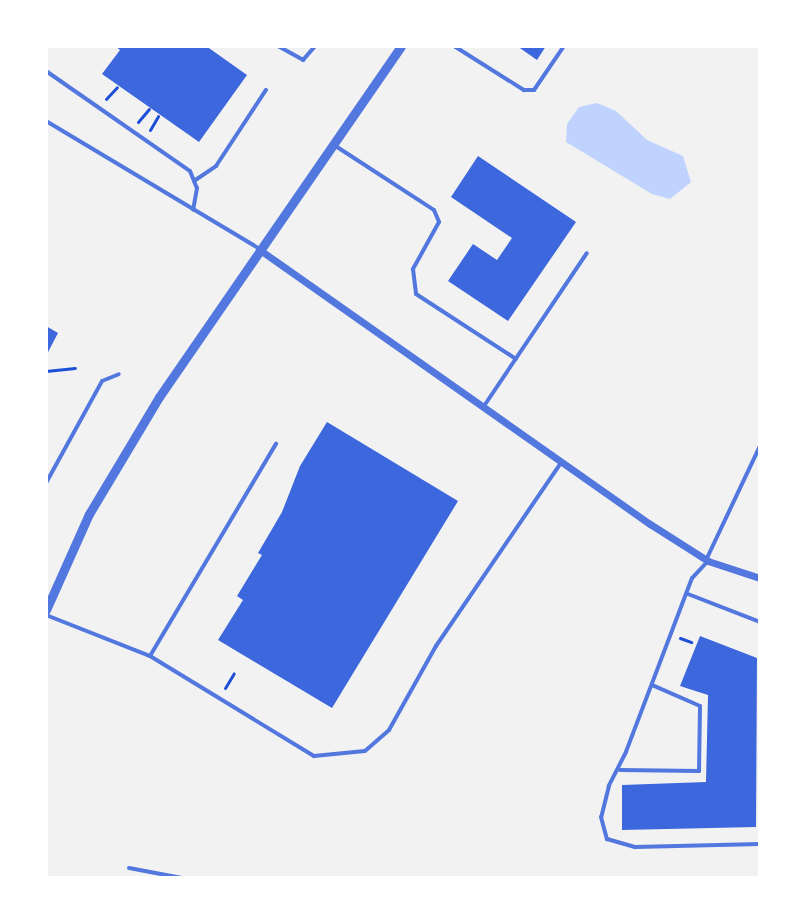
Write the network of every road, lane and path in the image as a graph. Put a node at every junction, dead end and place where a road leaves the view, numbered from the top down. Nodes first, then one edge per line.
1 (278, 46) edge
2 (315, 46) edge
3 (401, 46) edge
4 (454, 46) edge
5 (564, 46) edge
6 (46, 71) edge
7 (117, 87) dead end
8 (266, 90) dead end
9 (99, 108) junction
10 (149, 109) dead end
11 (158, 116) dead end
12 (46, 121) edge
13 (131, 130) junction
14 (144, 139) junction
15 (334, 145) junction
16 (194, 181) junction
17 (193, 210) junction
18 (260, 250) junction
19 (587, 253) dead end
20 (516, 359) junction
21 (75, 368) dead end
22 (46, 371) edge
23 (119, 374) dead end
24 (483, 408) junction
25 (276, 444) dead end
26 (760, 446) edge
27 (561, 463) junction
28 (46, 483) edge
29 (707, 561) junction
30 (760, 578) edge
31 (686, 593) junction
32 (46, 613) edge
33 (760, 622) edge
34 (150, 656) junction
35 (234, 673) dead end
36 (652, 685) junction
37 (225, 688) dead end
38 (619, 770) junction
39 (760, 844) edge
40 (129, 868) dead end
41 (182, 878) edge

1 - 2 lane
3 - 15 street
4 - 5 lane
6 - 9 lane
7 - 9 path
8 - 16 lane
9 - 13 lane
10 - 13 path
11 - 14 path
12 - 17 lane
13 - 14 lane
14 - 16 lane
15 - 18 street
15 - 20 lane
16 - 17 lane
17 - 18 lane
18 - 24 street
18 - 32 street
19 - 20 lane
20 - 24 lane
21 - 22 path
23 - 28 lane
24 - 27 street
25 - 34 lane
26 - 29 lane
27 - 29 street
27 - 34 lane
29 - 30 street
29 - 31 lane
31 - 33 lane
31 - 36 lane
32 - 34 lane
35 - 37 path
36 - 38 lane
36 - 38 lane
38 - 39 lane
40 - 41 lane

